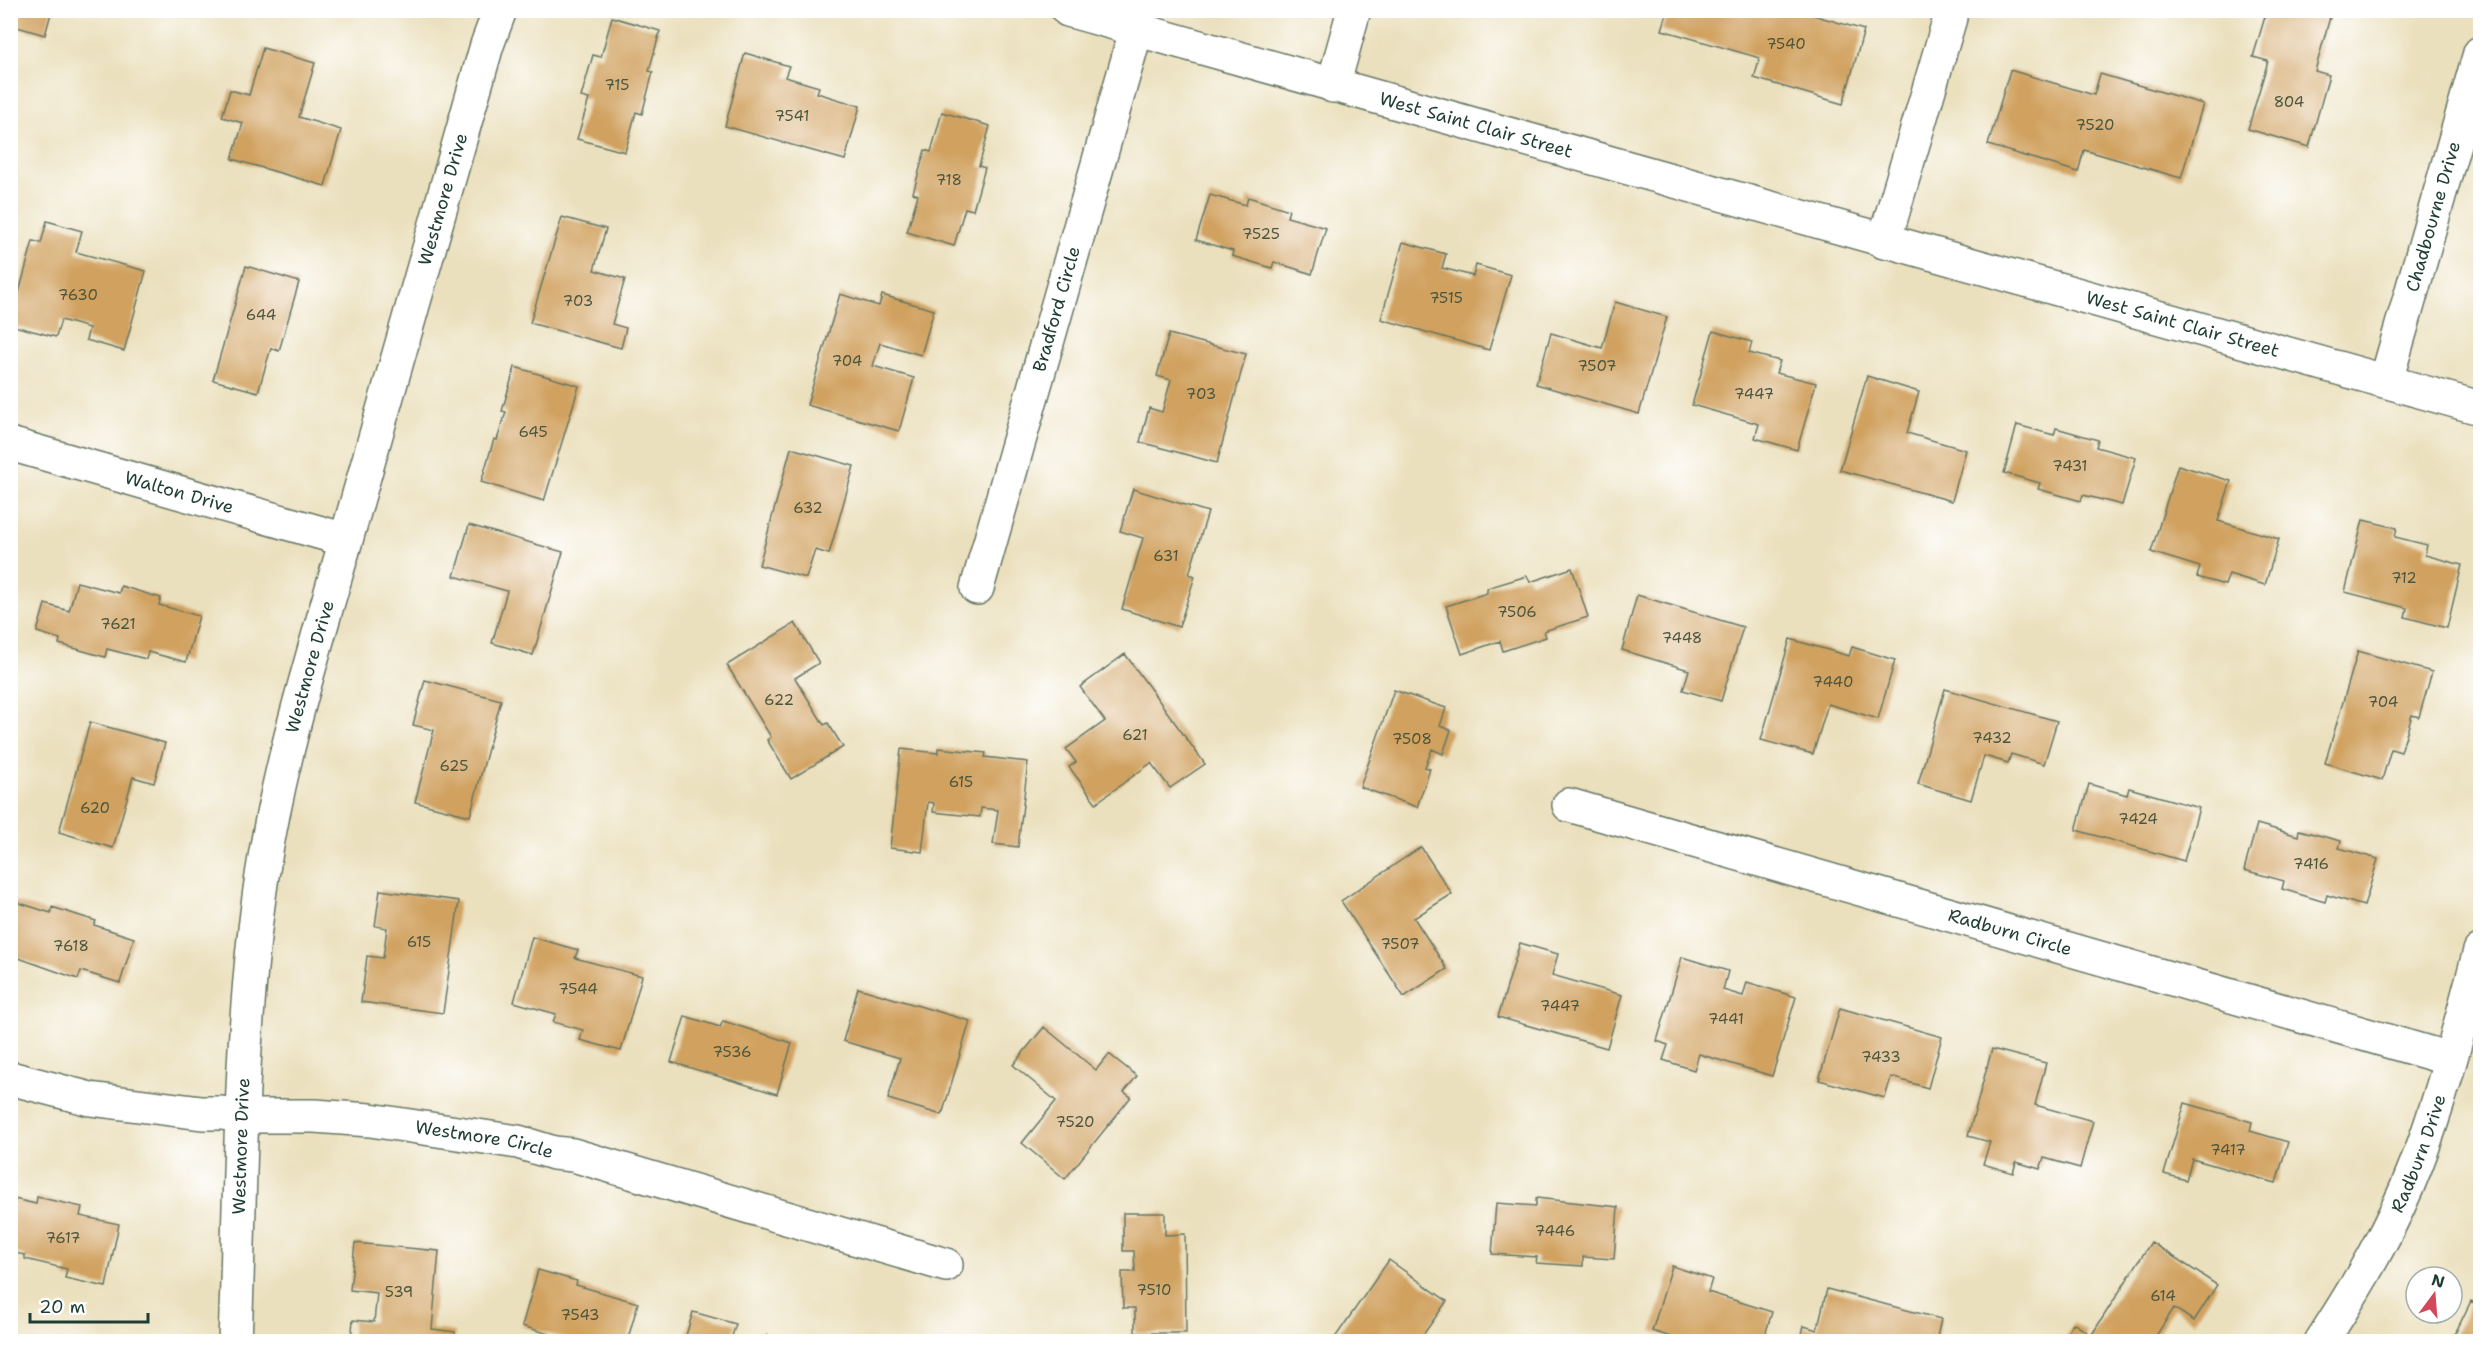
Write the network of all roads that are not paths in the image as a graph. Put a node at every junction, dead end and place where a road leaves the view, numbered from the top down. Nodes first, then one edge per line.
1 (500, 10) edge
2 (1068, 10) edge
3 (1354, 10) edge
4 (1950, 18) dead end
5 (1136, 31) junction
6 (2481, 53) edge
7 (1333, 86) junction
8 (1884, 242) junction
9 (2386, 381) junction
10 (2481, 408) edge
11 (10, 444) edge
12 (346, 540) junction
13 (978, 588) dead end
14 (1569, 805) dead end
15 (2481, 951) edge
16 (2450, 1059) junction
17 (10, 1078) edge
18 (243, 1116) junction
19 (946, 1266) dead end
20 (235, 1341) edge
21 (2322, 1341) edge

1 - 12 street, Westmore Drive
2 - 5 street, West Saint Clair Street
3 - 7 street
4 - 8 street
5 - 7 street, West Saint Clair Street
5 - 13 street, Bradford Circle
6 - 9 street, Chadbourne Drive
7 - 8 street, West Saint Clair Street
8 - 9 street, West Saint Clair Street
9 - 10 street, West Saint Clair Street
11 - 12 street, Walton Drive
12 - 18 street, Westmore Drive
14 - 16 street, Radburn Circle
15 - 16 street, Radburn Drive
16 - 21 street, Radburn Drive
17 - 18 street, Westmore Circle
18 - 19 street, Westmore Circle
18 - 20 street, Westmore Drive

